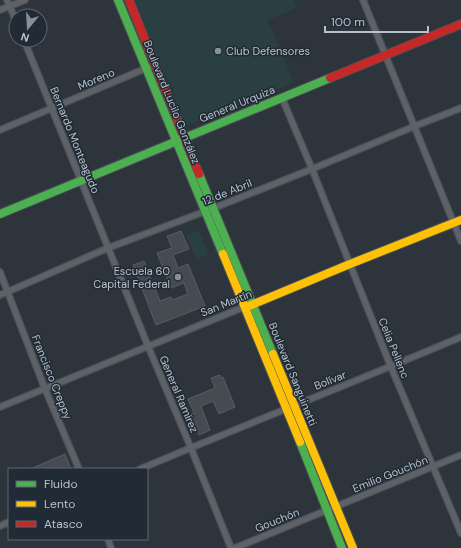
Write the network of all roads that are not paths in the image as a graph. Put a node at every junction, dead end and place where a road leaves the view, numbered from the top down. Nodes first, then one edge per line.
1 (7, 0) edge
2 (25, 0) edge
3 (118, 0) edge
4 (129, 0) edge
5 (363, 0) edge
6 (10, 6) junction
7 (0, 10) edge
8 (461, 24) edge
9 (27, 48) edge
10 (385, 54) junction
11 (155, 64) junction
12 (146, 69) junction
13 (282, 98) junction
14 (461, 108) edge
15 (52, 109) junction
16 (415, 126) junction
17 (0, 130) edge
18 (185, 137) junction
19 (176, 141) junction
20 (312, 169) junction
21 (81, 180) junction
22 (214, 208) junction
23 (205, 212) junction
24 (0, 214) edge
25 (457, 221) edge
26 (461, 240) edge
27 (108, 248) junction
28 (350, 264) junction
29 (0, 272) edge
30 (8, 291) junction
31 (0, 295) edge
32 (248, 306) junction
33 (461, 337) edge
34 (148, 346) junction
35 (391, 367) junction
36 (45, 389) junction
37 (0, 407) edge
38 (290, 407) junction
39 (191, 448) junction
40 (461, 455) edge
41 (433, 467) junction
42 (79, 468) edge
43 (142, 468) edge
44 (336, 507) junction
45 (326, 511) junction
46 (461, 533) edge
47 (231, 548) edge
48 (235, 548) edge
49 (342, 548) edge
50 (353, 548) edge

1 - 6 street
2 - 6 street
3 - 12 main road, Boulevard Lucilo González
4 - 11 main road, Boulevard Lucilo González
5 - 10 street
6 - 7 street
8 - 10 main road, General Urquiza
9 - 15 street, Bernardo Monteagudo
10 - 13 main road, General Urquiza
10 - 16 street
11 - 12 street, Moreno
11 - 18 main road, Boulevard Lucilo González
12 - 15 street, Moreno
12 - 19 main road, Boulevard Lucilo González
13 - 18 main road, General Urquiza
13 - 20 street, Celia Pellenc
14 - 16 street, 12 de Abril
15 - 17 street, Moreno
15 - 21 street, Bernardo Monteagudo
16 - 20 street, 12 de Abril
16 - 25 street
18 - 19 main road, General Urquiza
18 - 22 main road, Boulevard Lucilo González
19 - 21 main road, General Urquiza
19 - 23 main road, Boulevard Lucilo González
20 - 22 street, 12 de Abril
20 - 28 street, Celia Pellenc
21 - 24 main road, General Urquiza
21 - 27 street, Bernardo Monteagudo
22 - 23 street, 12 de Abril
22 - 32 main road, Boulevard Sanguinetti
23 - 27 street, 12 de Abril
23 - 32 main road, Boulevard Sanguinetti
25 - 26 street
25 - 28 main road, San Martín
27 - 30 street, 12 de Abril
27 - 34 street, General Ramírez
28 - 32 main road, San Martín
28 - 35 street, Celia Pellenc
29 - 30 street, Francisco Creppy
30 - 31 street, 12 de Abril
30 - 36 street, Francisco Creppy
32 - 34 street, San Martín
32 - 38 main road, Boulevard Sanguinetti
33 - 35 street, Bolívar
34 - 36 street, San Martín
34 - 39 street, General Ramírez
35 - 38 street, Bolívar
35 - 41 street, Celia Pellenc
36 - 37 street, San Martín
36 - 42 street, Francisco Creppy
38 - 39 street, Bolívar
38 - 44 main road, Boulevard Sanguinetti
38 - 45 main road, Boulevard Sanguinetti
39 - 43 street, Bolívar
39 - 47 street, General Ramírez
40 - 41 street, Emilio Gouchón
41 - 44 street, Emilio Gouchón
41 - 46 street, Celia Pellenc
44 - 45 street, Emilio Gouchón
44 - 50 main road, Boulevard Sanguinetti
45 - 48 street, Gouchón
45 - 49 main road, Boulevard Sanguinetti

